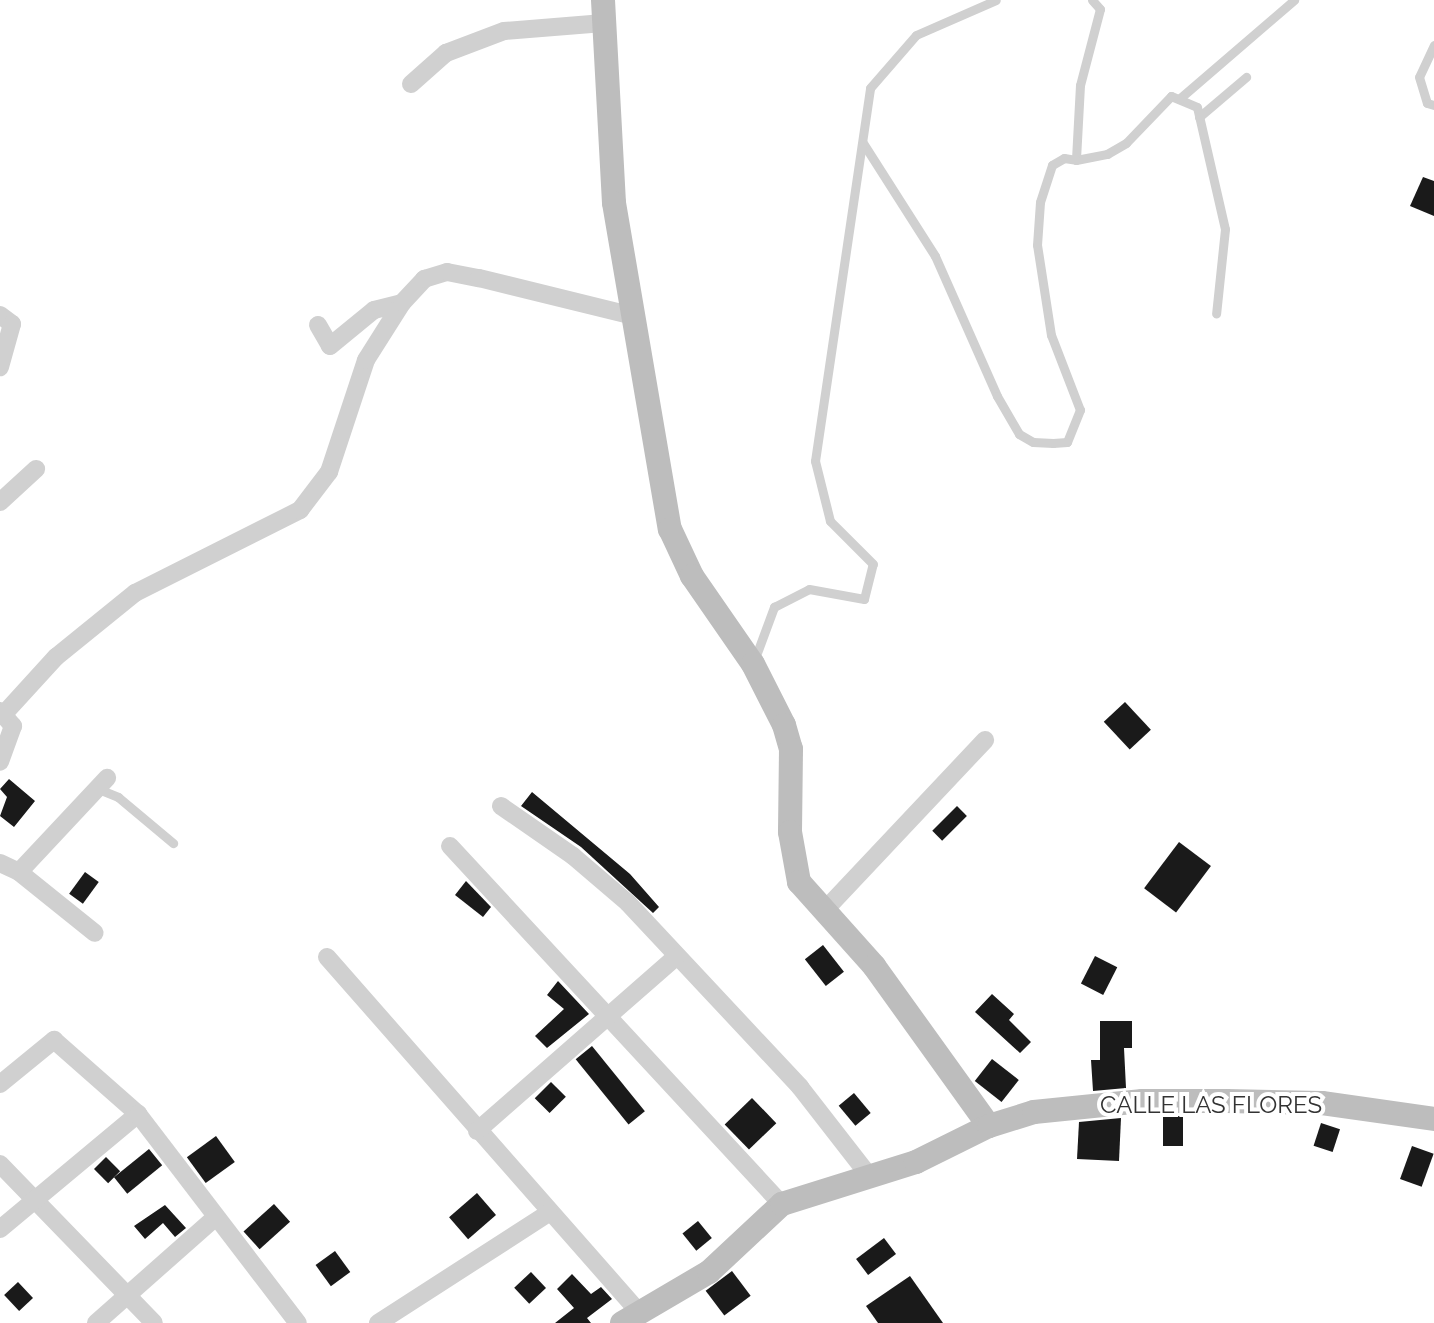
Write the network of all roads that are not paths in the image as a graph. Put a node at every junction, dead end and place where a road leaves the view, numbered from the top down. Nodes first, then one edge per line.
1 (996, 0) edge
2 (1092, 0) edge
3 (1294, 0) edge
4 (604, 11) edge
5 (1434, 45) edge
6 (1246, 77) dead end
7 (411, 84) dead end
8 (1179, 99) junction
9 (1434, 105) edge
10 (1199, 117) junction
11 (863, 143) junction
12 (1076, 160) junction
13 (402, 303) junction
14 (1216, 314) dead end
15 (0, 315) edge
16 (630, 315) junction
17 (318, 325) dead end
18 (0, 367) edge
19 (36, 469) dead end
20 (0, 502) edge
21 (753, 664) junction
22 (2, 713) edge
23 (985, 740) dead end
24 (0, 762) edge
25 (101, 783) joint
26 (501, 806) dead end
27 (173, 843) dead end
28 (450, 846) dead end
29 (0, 863) edge
30 (19, 872) junction
31 (824, 911) junction
32 (95, 933) dead end
33 (327, 957) dead end
34 (676, 957) junction
35 (610, 1015) junction
36 (0, 1084) edge
37 (138, 1114) junction
38 (1434, 1119) edge
39 (989, 1126) junction
40 (477, 1131) junction
41 (0, 1164) edge
42 (870, 1177) junction
43 (32, 1202) junction
44 (782, 1204) junction
45 (549, 1213) junction
46 (216, 1217) junction
47 (0, 1229) edge
48 (128, 1295) junction
49 (630, 1317) edge
50 (96, 1323) edge
51 (154, 1323) edge
52 (298, 1323) edge
53 (378, 1323) edge

1 - 11 lane
2 - 12 lane
3 - 8 lane
4 - 7 street
4 - 16 street
5 - 9 lane
6 - 10 lane
8 - 10 lane
8 - 12 lane
10 - 14 lane
11 - 12 lane
11 - 21 lane
13 - 16 street
13 - 17 street
13 - 22 street
15 - 18 street
16 - 21 street
19 - 20 street
21 - 31 street
22 - 24 street
23 - 31 street
25 - 27 lane
25 - 30 street
26 - 34 street
28 - 35 street
29 - 30 street
30 - 32 street
31 - 39 street
33 - 40 street
34 - 35 street
34 - 42 street
35 - 40 street
35 - 44 street
36 - 37 street
37 - 43 street
37 - 46 street
38 - 39 street, CALLE LAS FLORES
39 - 42 street, CALLE LAS FLORES
40 - 45 street
41 - 43 street
42 - 44 street, CALLE LAS FLORES
43 - 47 street
43 - 48 street
44 - 49 street
45 - 49 street
45 - 53 street
46 - 48 street
46 - 52 street
48 - 50 street
48 - 51 street

